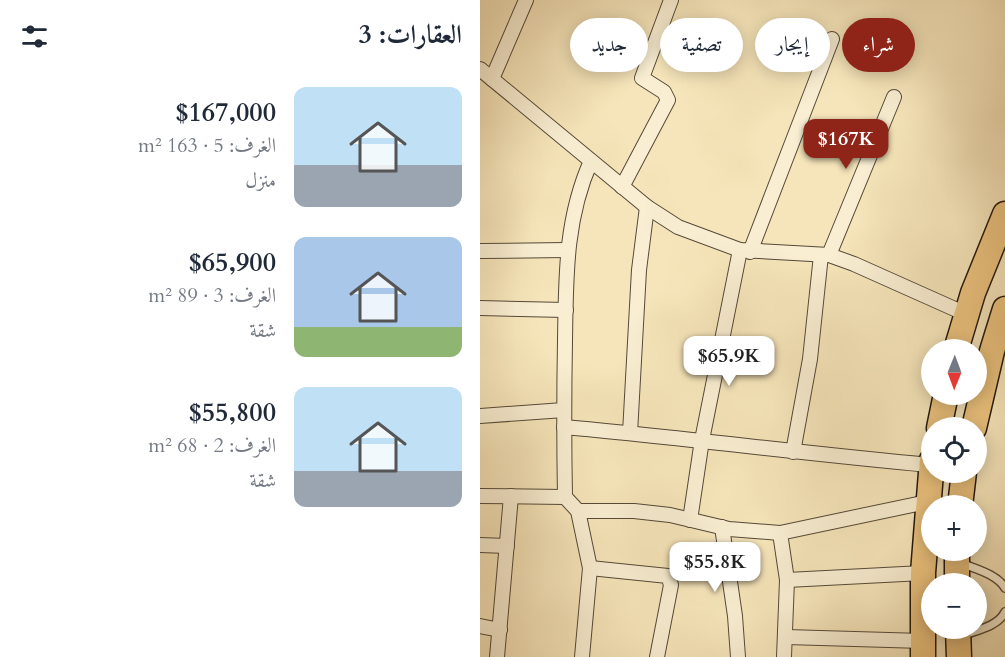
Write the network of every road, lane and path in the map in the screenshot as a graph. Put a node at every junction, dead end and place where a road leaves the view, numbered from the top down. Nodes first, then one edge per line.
1 (526, 0) edge
2 (671, 0) edge
3 (832, 39) dead end
4 (480, 69) edge
5 (492, 79) junction
6 (894, 97) dead end
7 (591, 161) junction
8 (622, 187) junction
9 (647, 207) junction
10 (1005, 213) edge
11 (567, 250) junction
12 (480, 251) edge
13 (745, 251) junction
14 (825, 255) junction
15 (480, 308) edge
16 (1005, 309) edge
17 (566, 310) junction
18 (966, 314) junction
19 (959, 339) edge
20 (564, 411) junction
21 (480, 416) edge
22 (977, 417) edge
23 (564, 428) junction
24 (630, 433) junction
25 (702, 440) junction
26 (793, 452) junction
27 (921, 462) edge
28 (480, 496) edge
29 (511, 496) junction
30 (565, 496) junction
31 (921, 503) edge
32 (578, 511) junction
33 (690, 520) junction
34 (722, 527) junction
35 (780, 533) junction
36 (480, 545) edge
37 (507, 546) junction
38 (924, 561) edge
39 (957, 565) edge
40 (590, 568) junction
41 (921, 573) edge
42 (923, 573) edge
43 (787, 580) junction
44 (1005, 588) edge
45 (1005, 612) edge
46 (480, 626) edge
47 (500, 630) junction
48 (786, 637) junction
49 (959, 641) edge
50 (923, 649) edge
51 (502, 656) edge
52 (582, 657) edge
53 (657, 657) edge
54 (738, 657) edge
55 (784, 657) edge

1 - 5 street
2 - 8 street
3 - 13 street
4 - 5 street
5 - 7 street
6 - 14 street
7 - 8 street
7 - 11 street
8 - 9 street
9 - 13 street
9 - 24 street
10 - 18 highway
11 - 12 street
11 - 17 street
13 - 14 street
13 - 25 street
14 - 18 street
14 - 26 street
15 - 17 street
16 - 22 highway
17 - 20 street
18 - 19 highway
20 - 21 street
20 - 23 street
23 - 24 street
23 - 30 street
24 - 25 street
25 - 26 street
25 - 33 street
26 - 27 street
28 - 29 street
29 - 30 street
29 - 37 street
30 - 32 street
31 - 35 street
32 - 33 street
32 - 40 street
33 - 34 street
34 - 35 street
34 - 54 street
35 - 43 street
36 - 37 street
37 - 47 street
38 - 42 highway
39 - 44 lane
40 - 52 street
40 - 53 street
41 - 43 street
43 - 48 street
45 - 49 lane
46 - 47 street
47 - 51 street
48 - 50 street
48 - 55 street

